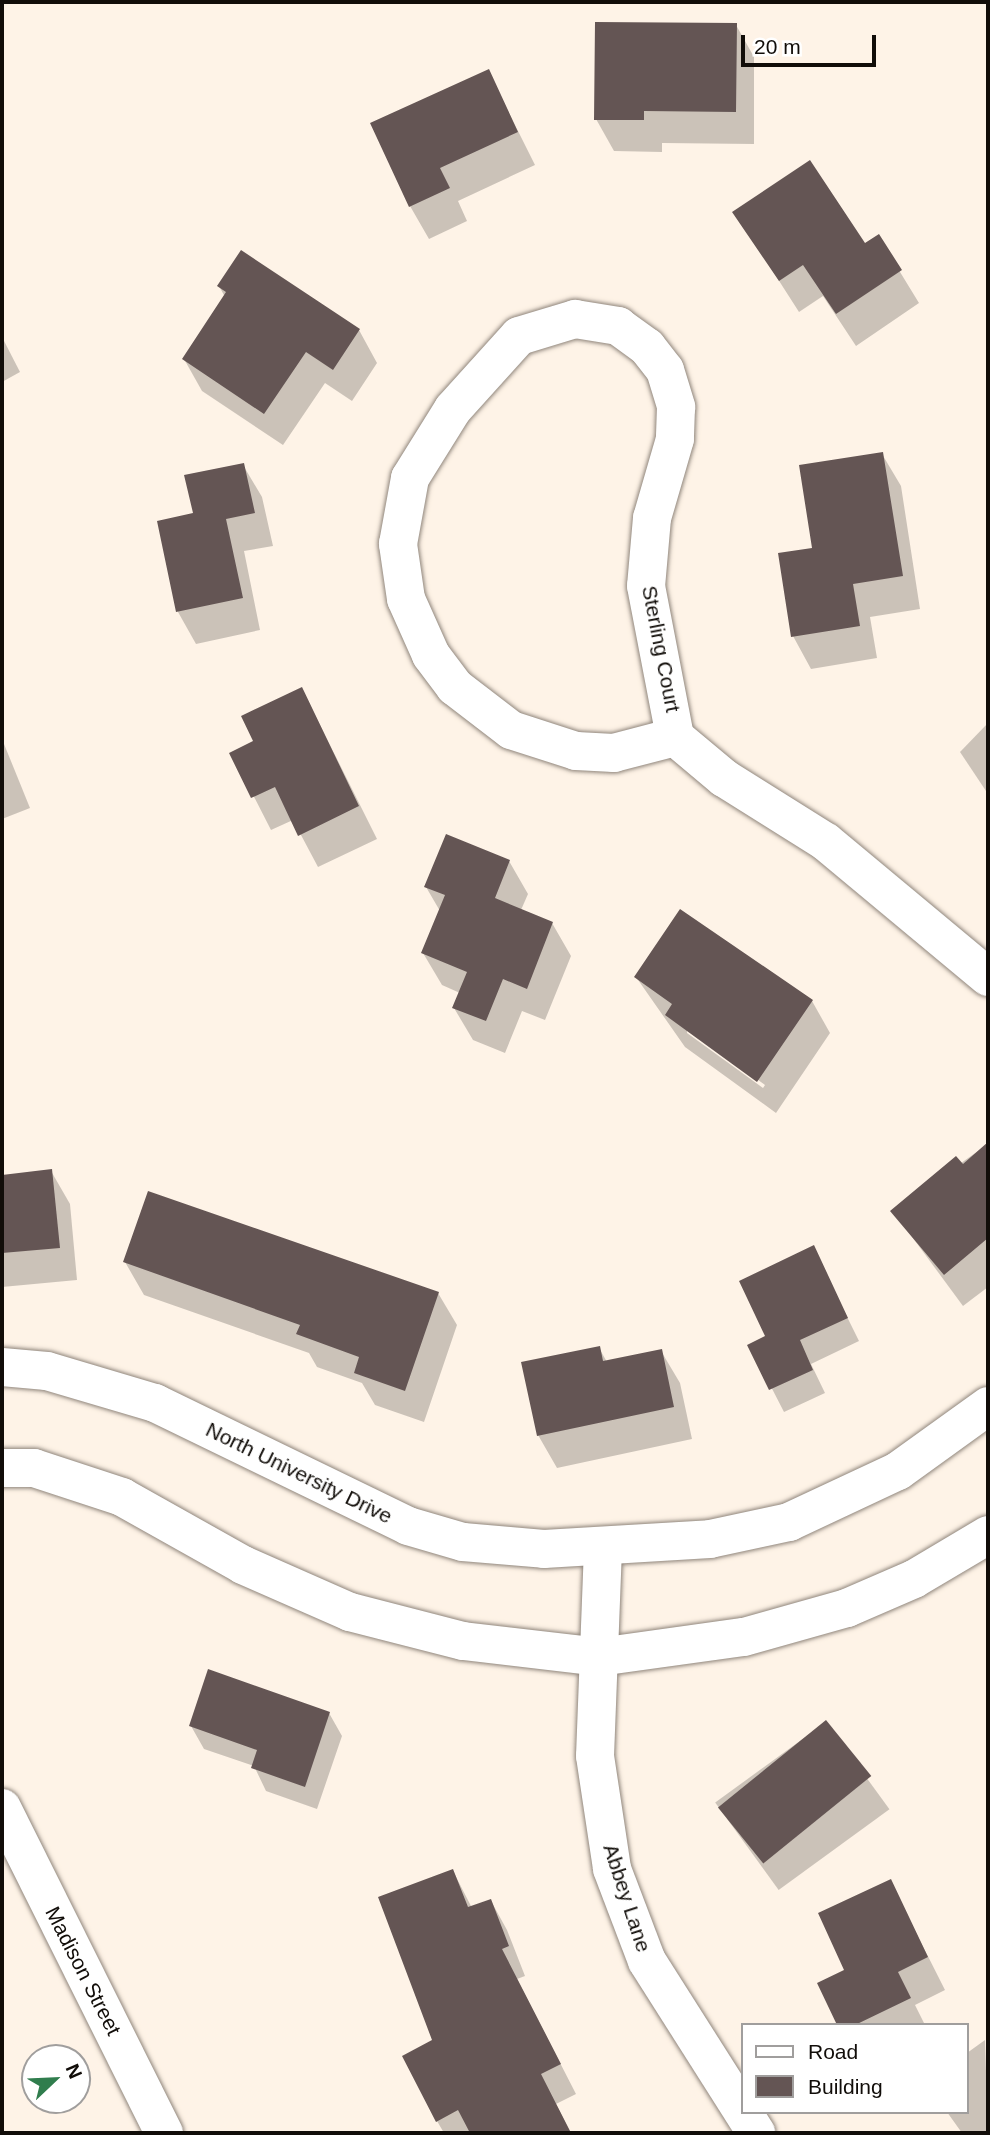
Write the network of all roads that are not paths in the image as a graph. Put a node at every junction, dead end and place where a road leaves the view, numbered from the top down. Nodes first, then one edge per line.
1 (675, 737) junction
2 (988, 976) edge
3 (2, 1367) edge
4 (988, 1406) edge
5 (2, 1468) edge
6 (988, 1535) edge
7 (603, 1548) junction
8 (599, 1657) junction
9 (2, 1808) edge
10 (741, 2109) edge
11 (744, 2114) edge
12 (164, 2133) edge
13 (756, 2133) edge

1 - 1 street, Sterling Court
1 - 2 street, Sterling Court
3 - 7 street, North University Drive
4 - 7 street, North University Drive
5 - 8 street
6 - 8 street
7 - 8 street, Abbey Lane
8 - 10 street, Abbey Lane
9 - 12 street, Madison Street
11 - 13 street, Abbey Lane

